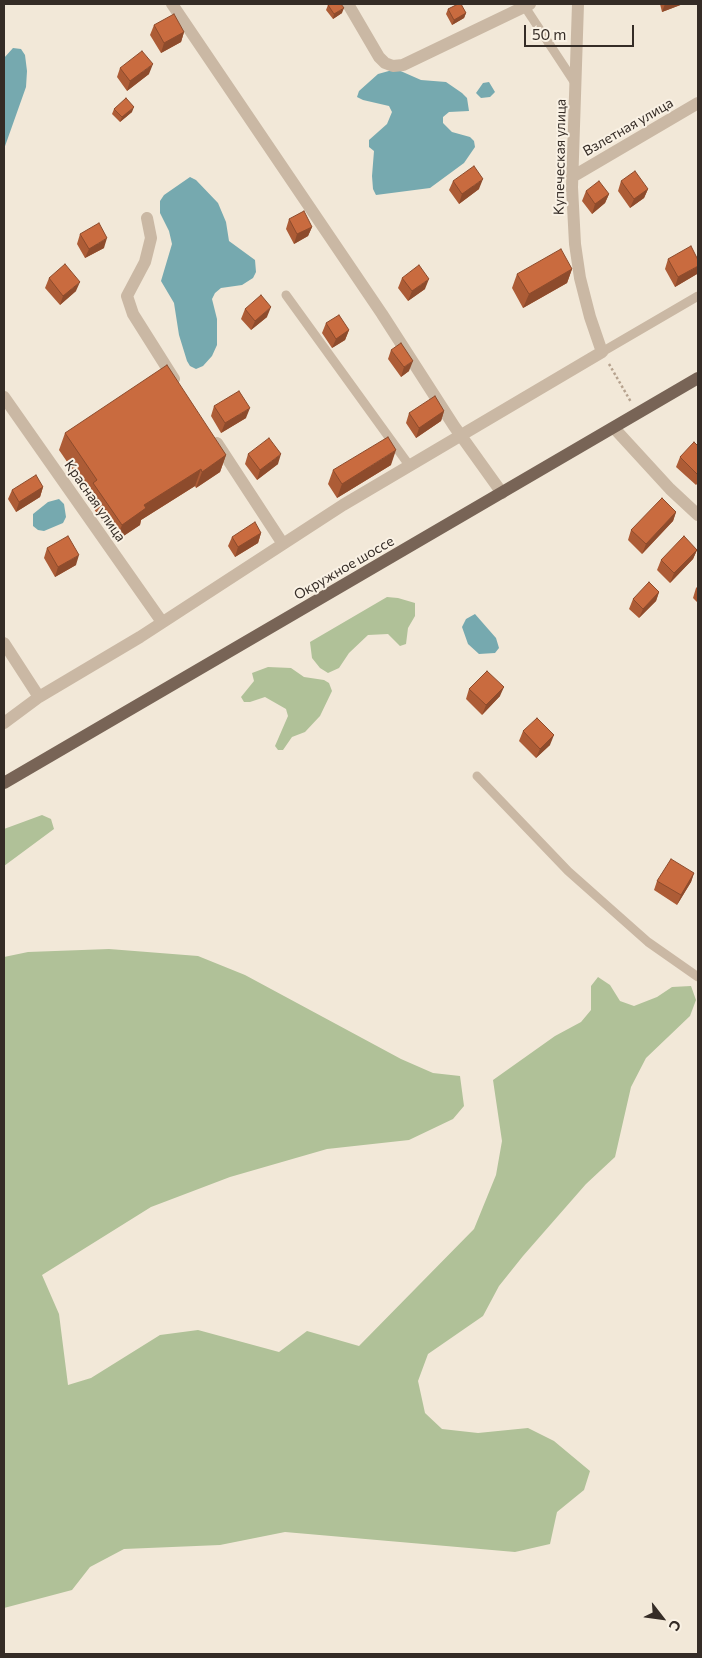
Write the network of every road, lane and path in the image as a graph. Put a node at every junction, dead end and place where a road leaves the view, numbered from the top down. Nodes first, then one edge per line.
1 (172, 4) edge
2 (348, 4) edge
3 (578, 4) edge
4 (526, 5) edge
5 (576, 84) junction
6 (698, 103) edge
7 (572, 177) junction
8 (147, 218) dead end
9 (286, 295) dead end
10 (698, 296) edge
11 (602, 352) junction
12 (698, 378) edge
13 (179, 386) edge
14 (4, 397) edge
15 (632, 402) dead end
16 (614, 428) junction
17 (460, 434) junction
18 (212, 436) edge
19 (409, 465) junction
20 (502, 493) junction
21 (698, 515) edge
22 (283, 544) junction
23 (162, 622) junction
24 (4, 643) edge
25 (39, 697) junction
26 (4, 723) edge
27 (477, 776) dead end
28 (4, 783) edge
29 (698, 977) edge

1 - 17 street
2 - 4 street
3 - 5 street, Купеческая улица
4 - 5 lane
5 - 7 street, Купеческая улица
6 - 7 street, Взлетная улица
7 - 11 street, Купеческая улица
8 - 13 street
9 - 19 lane
10 - 11 lane
11 - 15 path
11 - 17 street
12 - 16 main road, Окружное шоссе
14 - 23 street, Красная улица
16 - 20 main road, Окружное шоссе
16 - 21 street
17 - 19 street
17 - 20 street
18 - 22 street
19 - 22 street
20 - 28 main road, Окружное шоссе
22 - 23 street
23 - 25 street
24 - 25 street
25 - 26 street
27 - 29 lane

